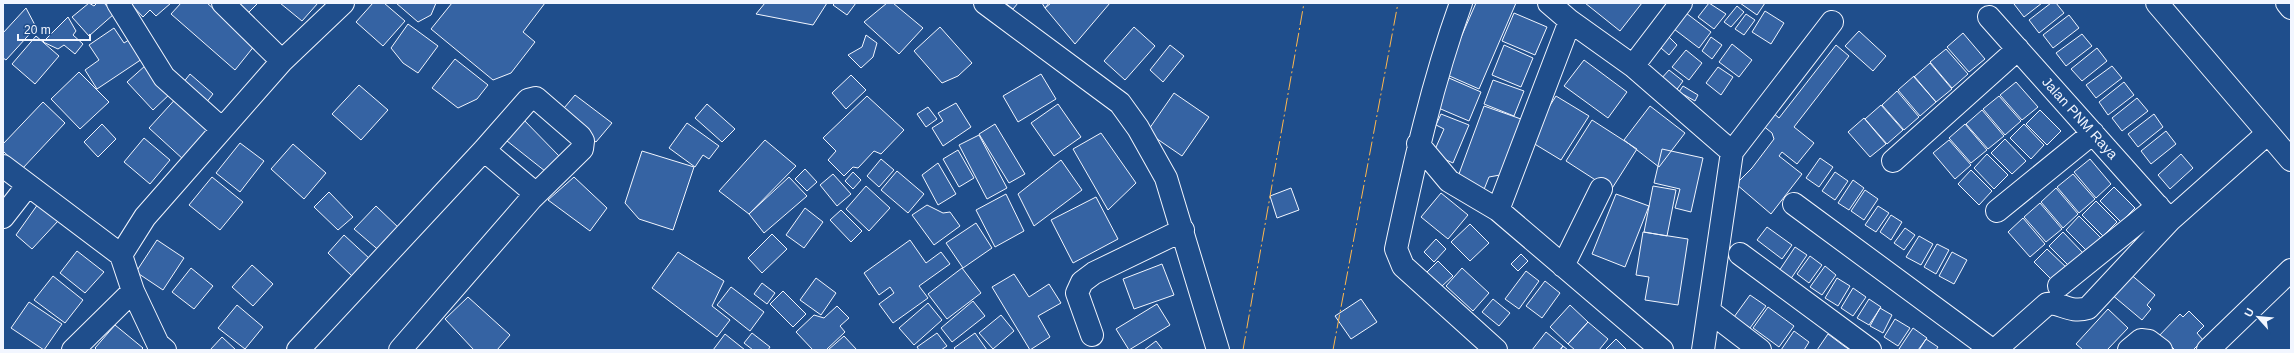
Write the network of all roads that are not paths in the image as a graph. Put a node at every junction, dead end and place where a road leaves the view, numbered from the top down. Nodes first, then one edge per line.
1 (118, 3) edge
2 (223, 3) edge
3 (342, 3) edge
4 (985, 3) edge
5 (1461, 3) edge
6 (1549, 3) edge
7 (1682, 3) edge
8 (2158, 3) edge
9 (2287, 3) edge
10 (2291, 8) edge
11 (1989, 17) dead end
12 (1570, 20) junction
13 (1832, 22) dead end
14 (2018, 49) junction
15 (282, 61) junction
16 (1633, 66) junction
17 (222, 129) junction
18 (2093, 133) junction
19 (2268, 133) junction
20 (1418, 144) junction
21 (484, 150) junction
22 (1732, 152) junction
23 (2291, 160) edge
24 (1893, 161) dead end
25 (3, 166) edge
26 (28, 185) junction
27 (1601, 189) dead end
28 (536, 194) junction
29 (1794, 204) dead end
30 (1498, 210) junction
31 (1997, 211) dead end
32 (2164, 213) junction
33 (3, 217) edge
34 (1183, 230) junction
35 (1740, 254) dead end
36 (120, 255) junction
37 (1563, 266) junction
38 (2291, 270) edge
39 (2060, 286) dead end
40 (134, 291) junction
41 (1709, 311) junction
42 (1092, 335) dead end
43 (158, 348) edge
44 (74, 350) edge
45 (298, 350) edge
46 (400, 350) edge
47 (1218, 350) edge
48 (1496, 350) edge
49 (1662, 350) edge
50 (1703, 350) edge
51 (1760, 350) edge
52 (1870, 350) edge
53 (1993, 350) edge
54 (2129, 350) edge
55 (2161, 350) edge
56 (2208, 350) edge

1 - 17 street
2 - 15 street
3 - 15 street
4 - 34 street
5 - 20 street
6 - 12 street
7 - 16 street
8 - 19 street
9 - 10 street
11 - 14 street, Jalan PNM Raya
12 - 16 street
12 - 30 street
13 - 22 street
14 - 18 street, Jalan PNM Raya
14 - 24 street
15 - 17 street
16 - 22 street
17 - 36 street
18 - 31 street
18 - 32 street, Jalan PNM Raya
19 - 23 street
19 - 32 street
20 - 30 street
20 - 48 street
21 - 28 street
21 - 28 street
21 - 45 street
22 - 41 street
25 - 26 street
26 - 33 street
26 - 36 street
27 - 37 street
28 - 46 street
29 - 53 street
30 - 37 street
32 - 39 street
32 - 53 street
34 - 42 street
34 - 47 street
35 - 52 street
36 - 40 street
37 - 49 street
38 - 56 street
40 - 43 street
40 - 44 street
41 - 50 street
41 - 51 street
54 - 55 street

